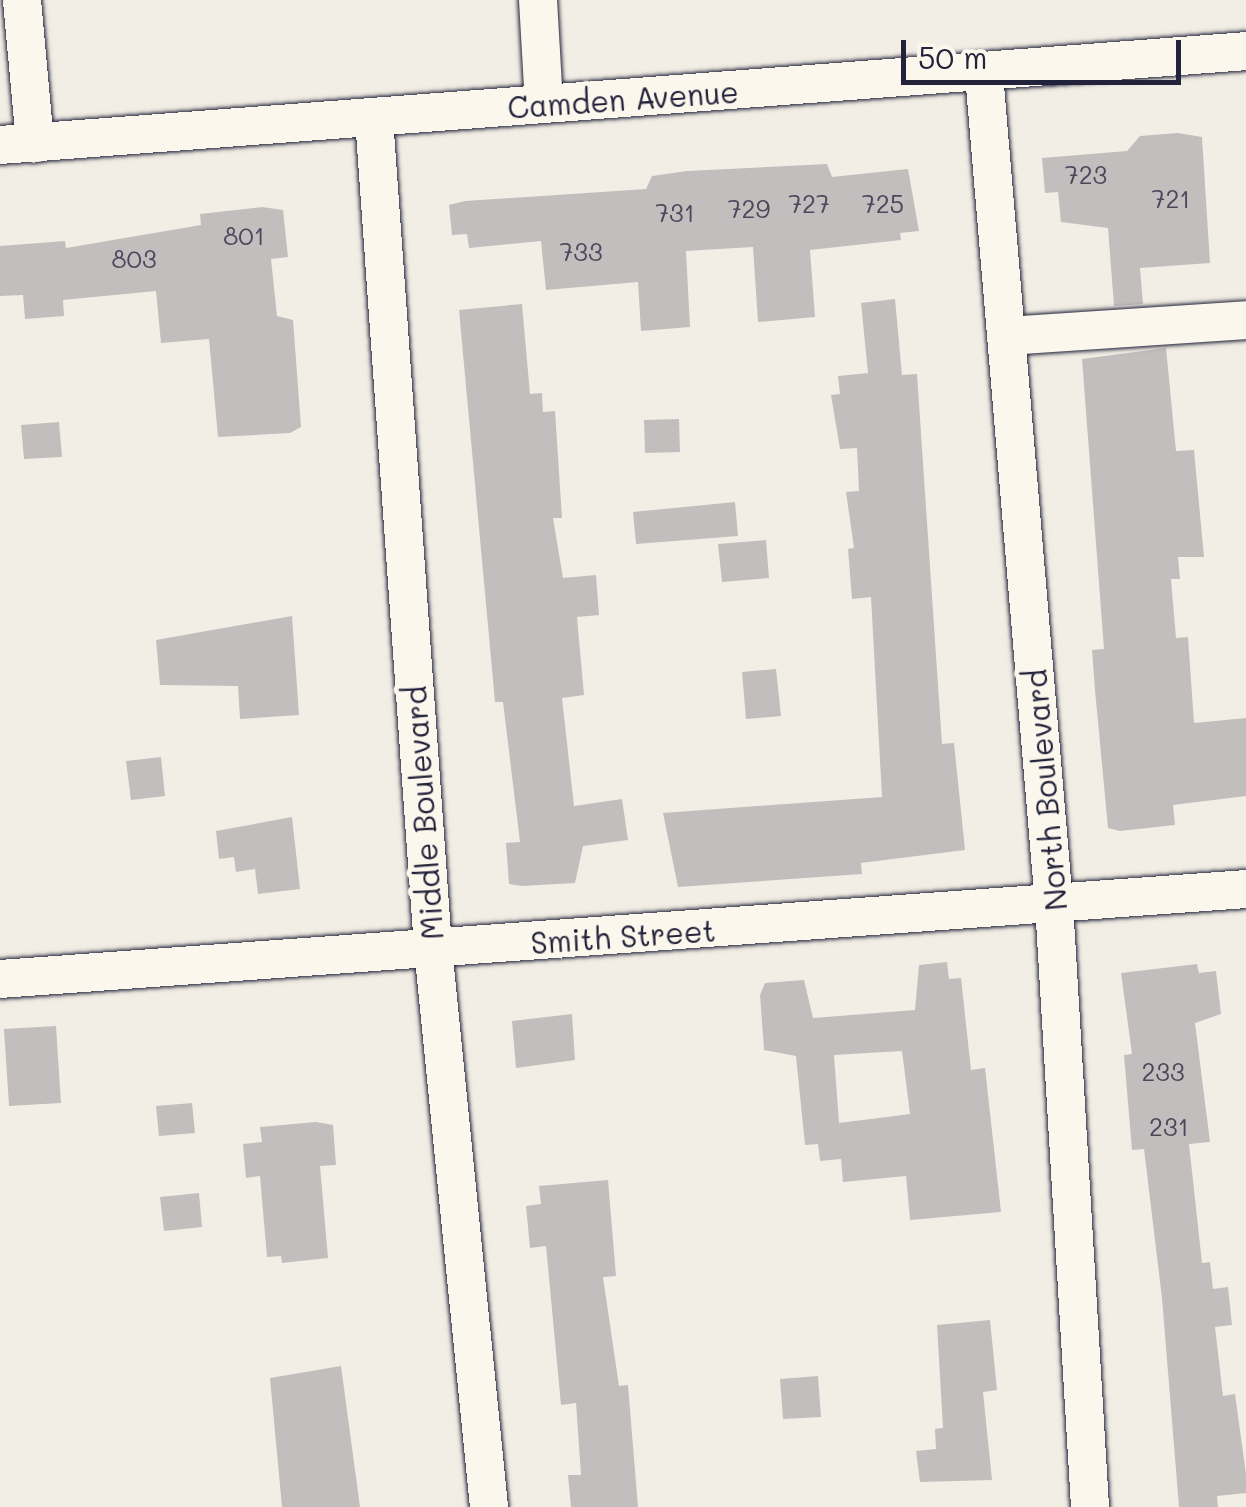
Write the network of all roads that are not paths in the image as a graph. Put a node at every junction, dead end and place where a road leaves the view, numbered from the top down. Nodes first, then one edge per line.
1 (22, 0) edge
2 (538, 0) edge
3 (1246, 51) edge
4 (984, 74) junction
5 (544, 104) junction
6 (374, 118) junction
7 (17, 144) edge
8 (1246, 320) edge
9 (1007, 336) junction
10 (1246, 889) edge
11 (1054, 904) junction
12 (433, 948) junction
13 (0, 979) edge
14 (489, 1507) edge
15 (1090, 1507) edge

1 - 7 street
2 - 5 street
3 - 4 street, Camden Avenue
4 - 5 street, Camden Avenue
4 - 9 street, North Boulevard
5 - 6 street, Camden Avenue
6 - 7 street, Camden Avenue
6 - 12 street, Middle Boulevard
8 - 9 street
9 - 11 street, North Boulevard
10 - 11 street, Smith Street
11 - 12 street, Smith Street
11 - 15 street, North Boulevard
12 - 13 street, Smith Street
12 - 14 street, Middle Boulevard

